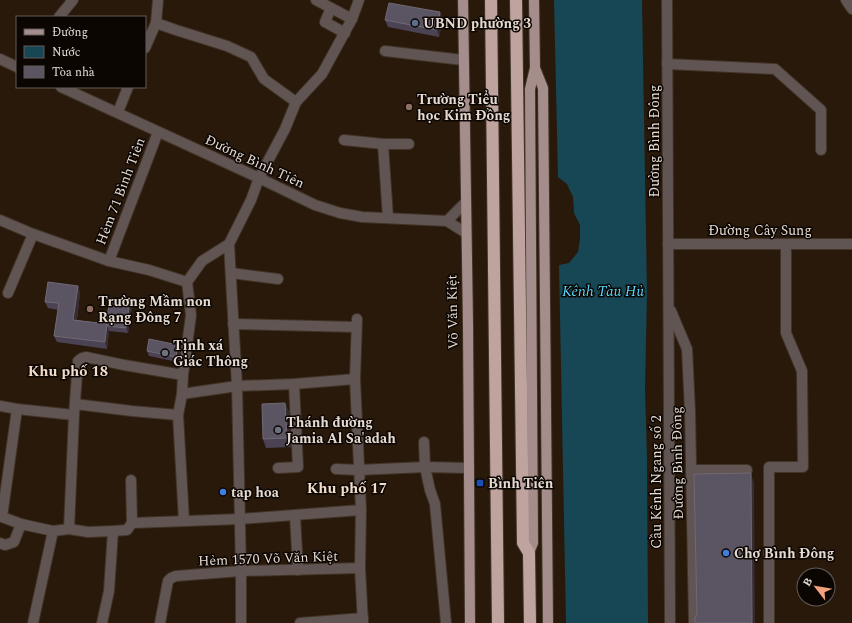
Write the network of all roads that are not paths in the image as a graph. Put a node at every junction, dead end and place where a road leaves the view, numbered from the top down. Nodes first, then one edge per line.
1 (73, 0) edge
2 (158, 0) edge
3 (316, 0) edge
4 (359, 0) edge
5 (463, 0) edge
6 (491, 0) edge
7 (516, 0) edge
8 (534, 0) edge
9 (667, 0) edge
10 (846, 0) edge
11 (331, 8) junction
12 (852, 9) edge
13 (60, 16) edge
14 (352, 19) junction
15 (156, 23) junction
16 (344, 33) junction
17 (146, 46) edge
18 (385, 51) dead end
19 (0, 59) edge
20 (463, 60) junction
21 (667, 64) junction
22 (16, 67) edge
23 (535, 68) junction
24 (66, 88) edge
25 (128, 88) edge
26 (296, 102) junction
27 (118, 112) junction
28 (158, 132) junction
29 (344, 140) dead end
30 (383, 144) junction
31 (410, 144) dead end
32 (821, 150) dead end
33 (260, 178) junction
34 (465, 203) junction
35 (388, 218) junction
36 (0, 220) edge
37 (447, 221) junction
38 (466, 233) junction
39 (33, 234) junction
40 (229, 244) junction
41 (668, 244) junction
42 (786, 244) junction
43 (852, 244) edge
44 (109, 261) junction
45 (231, 273) junction
46 (278, 279) dead end
47 (187, 282) junction
48 (8, 293) dead end
49 (669, 306) junction
50 (233, 324) junction
51 (669, 340) joint
52 (184, 375) junction
53 (355, 379) junction
54 (294, 384) junction
55 (237, 386) junction
56 (182, 394) junction
57 (75, 404) junction
58 (0, 406) edge
59 (16, 409) junction
60 (74, 415) junction
61 (178, 415) junction
62 (424, 442) dead end
63 (425, 467) junction
64 (278, 468) dead end
65 (469, 468) junction
66 (336, 469) dead end
67 (359, 470) junction
68 (691, 470) junction
69 (747, 470) dead end
70 (131, 480) dead end
71 (360, 510) junction
72 (295, 515) junction
73 (240, 519) junction
74 (184, 521) junction
75 (21, 524) junction
76 (132, 524) junction
77 (69, 529) junction
78 (53, 531) junction
79 (113, 531) junction
80 (0, 543) edge
81 (529, 553) junction
82 (360, 568) junction
83 (298, 570) junction
84 (241, 571) junction
85 (363, 621) edge
86 (33, 623) edge
87 (102, 623) edge
88 (160, 623) edge
89 (241, 623) edge
90 (300, 623) edge
91 (446, 623) edge
92 (470, 623) edge
93 (498, 623) edge
94 (530, 623) edge
95 (548, 623) edge
96 (670, 623) edge
97 (694, 623) edge
98 (769, 623) edge

1 - 13 street
2 - 15 street
3 - 11 street
4 - 14 street
5 - 20 main road, Võ Văn Kiệt
6 - 93 highway
7 - 81 highway
8 - 23 main road
9 - 21 street, Đường Bình Đông
10 - 12 street
11 - 14 street
11 - 16 street
14 - 16 street
15 - 17 street
15 - 26 street
16 - 26 street
18 - 20 street
19 - 22 street
20 - 34 main road, Võ Văn Kiệt
21 - 32 street
21 - 41 street, Đường Bình Đông
23 - 81 main road
23 - 95 main road
24 - 27 street, Đường Bình Tiên
25 - 27 street
26 - 33 street
27 - 28 street, Đường Bình Tiên
28 - 33 street, Đường Bình Tiên
28 - 44 street, Hẻm 71 Bình Tiên
29 - 30 street
30 - 31 street
30 - 35 street
33 - 35 street, Đường Bình Tiên
33 - 40 street
34 - 37 street
34 - 38 main road, Võ Văn Kiệt
35 - 37 street, Đường Bình Tiên
36 - 39 street
37 - 38 street, Đường Bình Tiên
38 - 65 main road, Võ Văn Kiệt
39 - 44 street
39 - 48 street
40 - 45 street
40 - 47 street
41 - 42 street, Đường Cây Sung
41 - 49 street, Đường Bình Đông
42 - 43 street, Đường Cây Sung
42 - 98 street
44 - 47 street
45 - 46 street
45 - 50 street
47 - 52 street
49 - 51 street, Đường Bình Đông
49 - 68 street, Đường Bình Đông
50 - 53 street
50 - 55 street
51 - 96 street, Cầu Kênh Ngang số 2
52 - 56 street
52 - 57 street
53 - 54 street
53 - 67 street
54 - 55 street
54 - 64 street
55 - 56 street
55 - 73 street
56 - 61 street
57 - 60 street
57 - 61 street
58 - 59 street
59 - 60 street
59 - 75 street
60 - 77 street
61 - 74 street
62 - 63 street
63 - 65 street
63 - 67 street
63 - 91 street
65 - 92 main road, Võ Văn Kiệt
66 - 67 street
67 - 71 street
68 - 69 street
68 - 97 street, Đường Bình Đông
70 - 76 street
71 - 72 street
71 - 82 street
72 - 73 street
72 - 83 street
73 - 74 street
73 - 84 street
74 - 76 street
75 - 78 street
75 - 80 street
76 - 79 street
77 - 78 street
77 - 79 street
78 - 86 street
79 - 87 street
81 - 94 highway
82 - 83 street, Hẻm 1570 Võ Văn Kiệt
82 - 85 street
83 - 84 street, Hẻm 1570 Võ Văn Kiệt
84 - 88 street, Hẻm 1570 Võ Văn Kiệt
84 - 89 street
85 - 90 street

